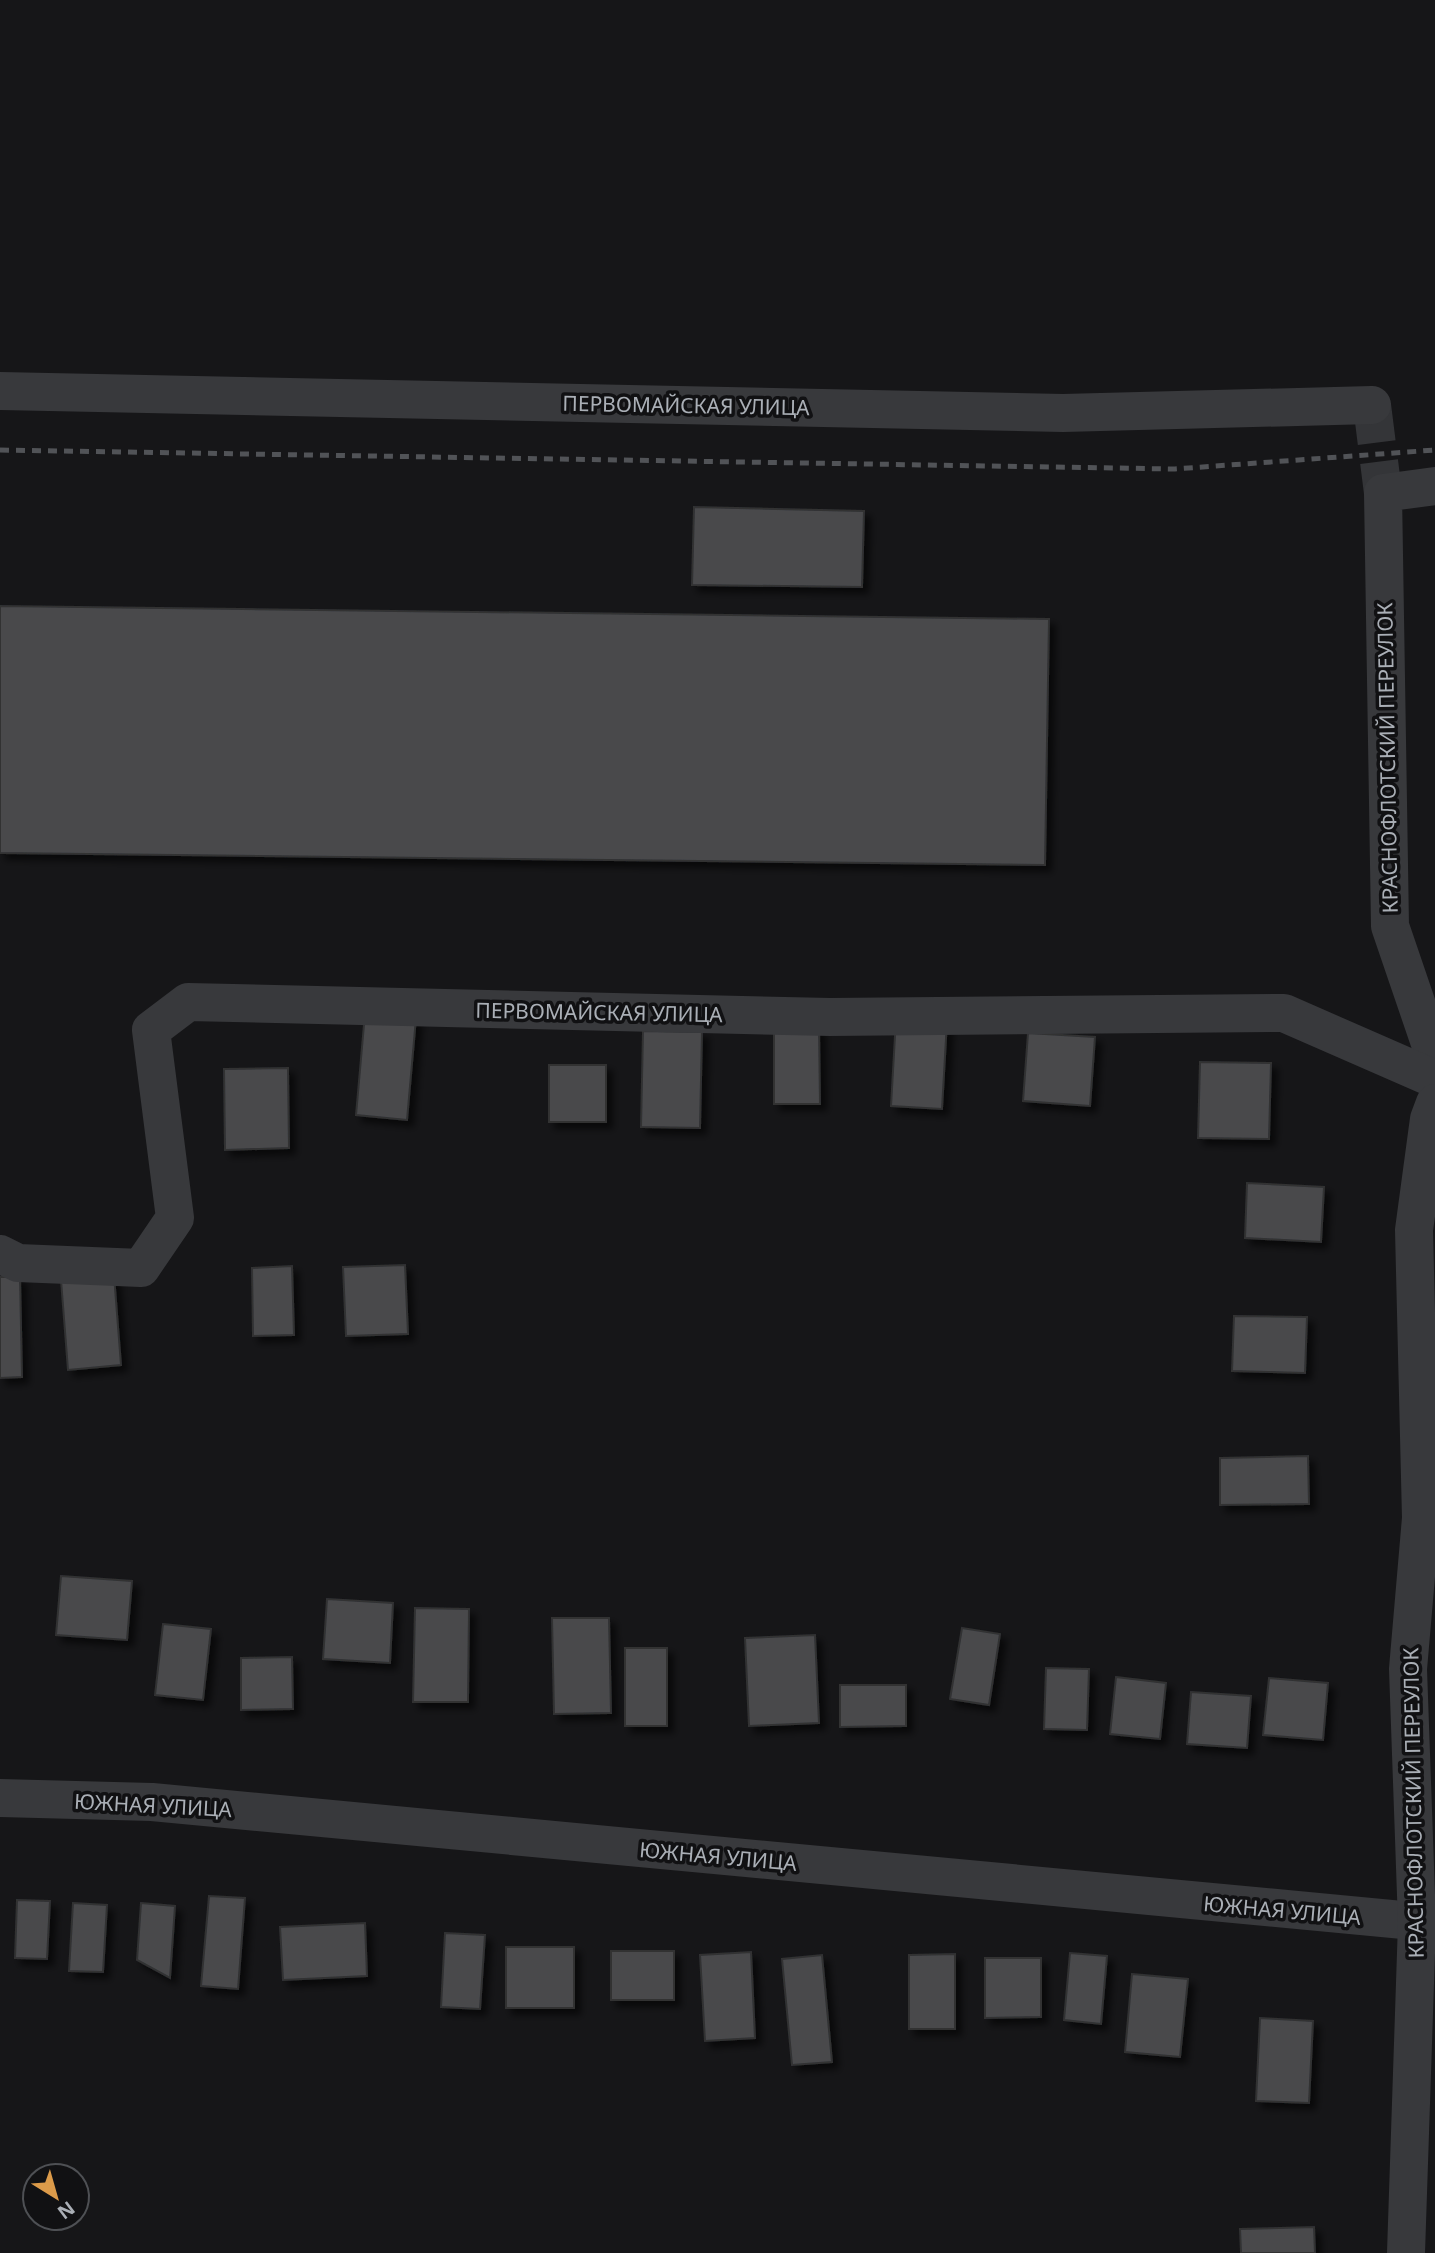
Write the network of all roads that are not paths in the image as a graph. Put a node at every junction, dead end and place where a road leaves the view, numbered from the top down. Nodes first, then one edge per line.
1 (0, 391) edge
2 (1372, 405) dead end
3 (1435, 486) edge
4 (1435, 1058) edge
5 (1435, 1079) edge
6 (1435, 1103) edge
7 (0, 1254) edge
8 (0, 1798) edge
9 (1426, 1923) edge
10 (1406, 2253) edge

1 - 2 street, ПЕРВОМАЙСКАЯ УЛИЦА
3 - 4 street, КРАСНОФЛОТСКИЙ ПЕРЕУЛОК
5 - 7 street, ПЕРВОМАЙСКАЯ УЛИЦА
6 - 9 street, КРАСНОФЛОТСКИЙ ПЕРЕУЛОК
8 - 9 street, ЮЖНАЯ УЛИЦА
9 - 10 street, КРАСНОФЛОТСКИЙ ПЕРЕУЛОК

